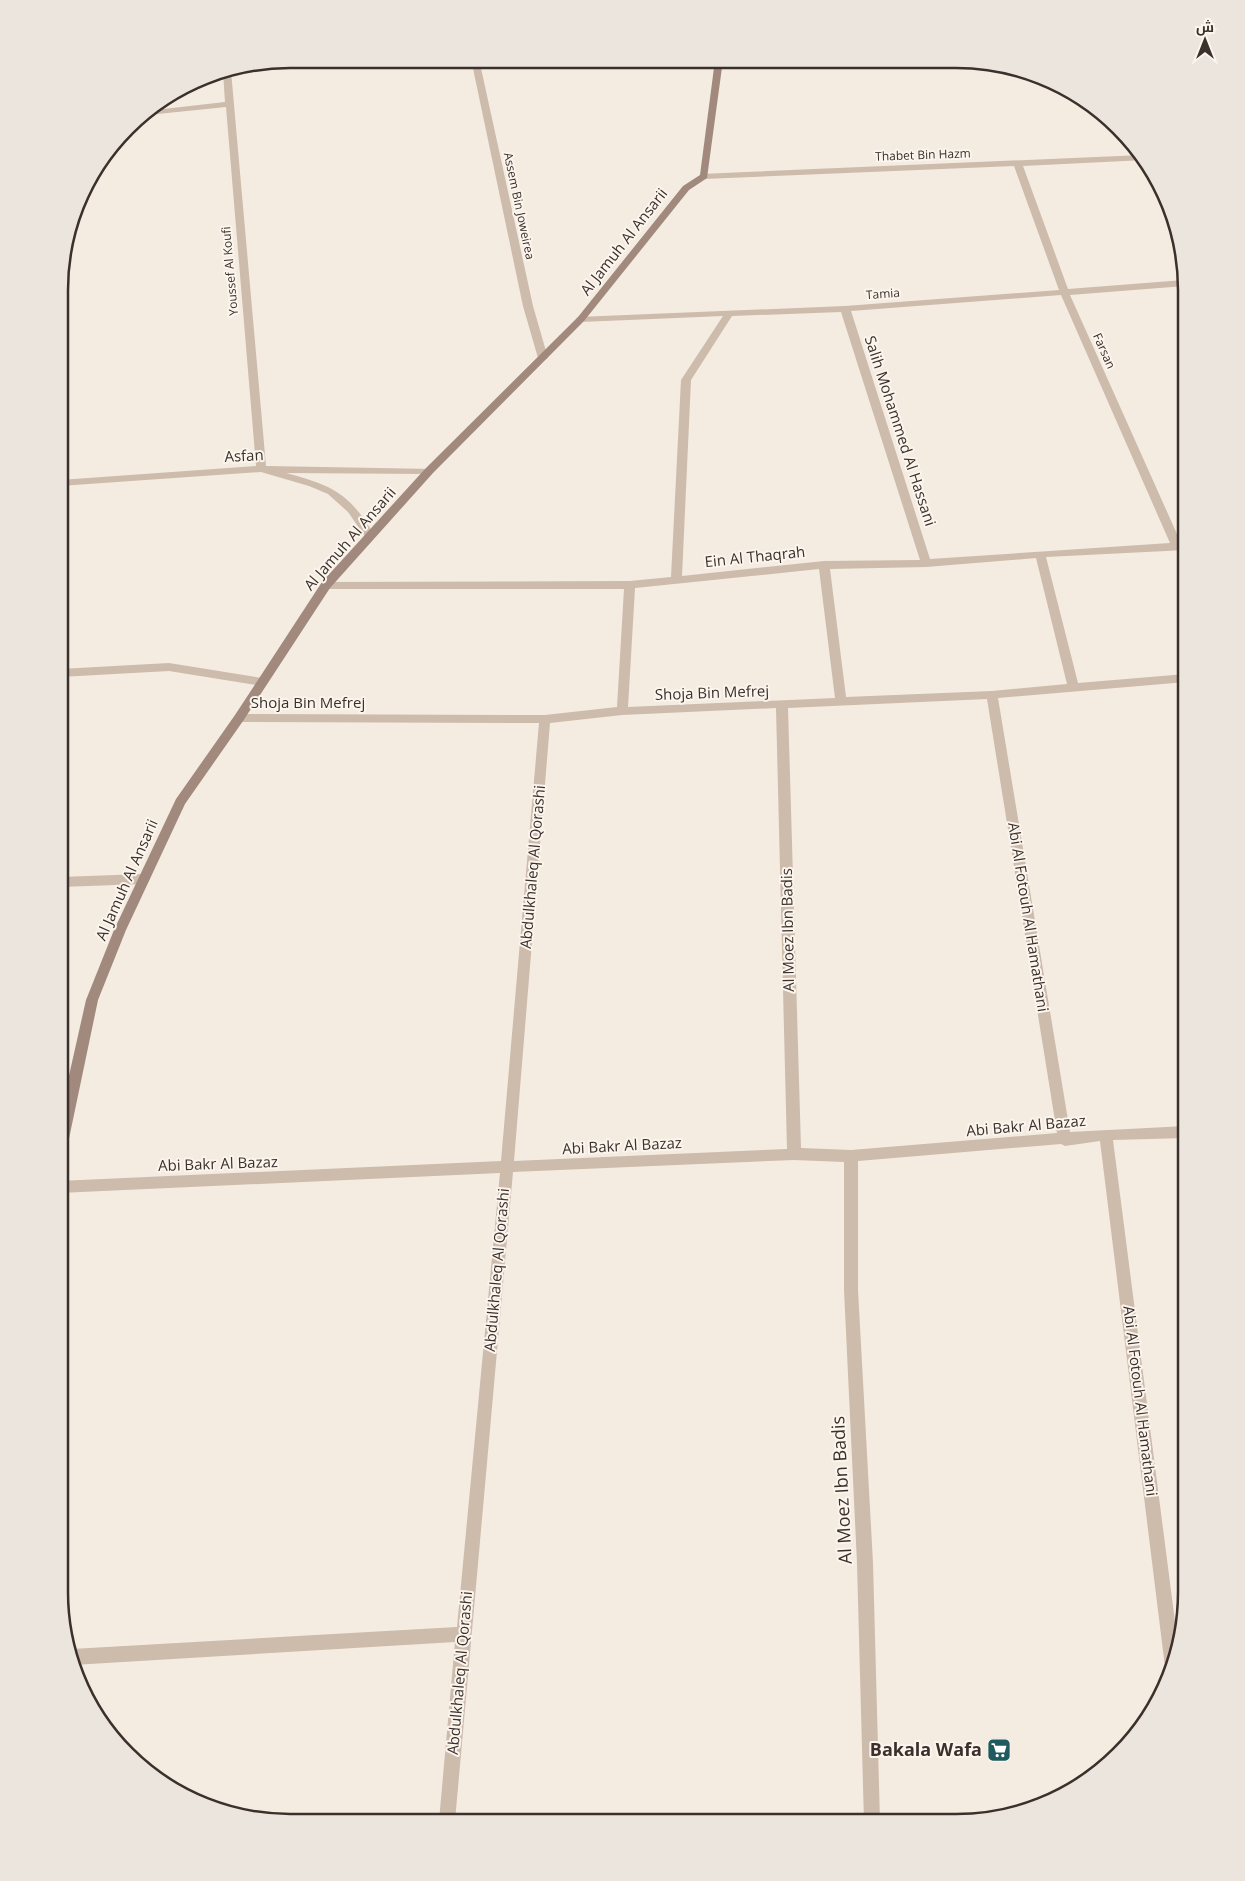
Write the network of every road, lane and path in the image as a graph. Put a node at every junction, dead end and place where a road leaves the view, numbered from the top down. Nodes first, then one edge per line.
1 (477, 68) edge
2 (719, 68) edge
3 (227, 76) edge
4 (228, 104) junction
5 (155, 112) edge
6 (1135, 158) edge
7 (1018, 164) junction
8 (704, 176) junction
9 (1178, 285) edge
10 (1065, 293) junction
11 (845, 309) junction
12 (729, 314) junction
13 (582, 320) junction
14 (543, 358) junction
15 (260, 469) junction
16 (430, 471) junction
17 (68, 482) edge
18 (370, 536) junction
19 (1178, 539) edge
20 (1178, 546) edge
21 (1040, 554) junction
22 (926, 563) junction
23 (824, 565) junction
24 (676, 580) junction
25 (326, 584) junction
26 (630, 585) junction
27 (68, 673) edge
28 (1178, 679) edge
29 (262, 682) junction
30 (1073, 686) junction
31 (992, 695) junction
32 (841, 702) junction
33 (782, 706) junction
34 (622, 711) junction
35 (239, 718) junction
36 (545, 719) junction
37 (144, 879) junction
38 (68, 882) edge
39 (68, 1111) edge
40 (1178, 1132) edge
41 (1106, 1136) junction
42 (1065, 1140) junction
43 (794, 1154) junction
44 (852, 1156) junction
45 (507, 1168) junction
46 (68, 1187) edge
47 (464, 1634) junction
48 (1171, 1644) edge
49 (77, 1657) edge
50 (447, 1813) edge
51 (872, 1813) edge

1 - 14 street, Assem Bin Joweirea
2 - 8 street
3 - 4 street, Youssef Al Koufi
4 - 5 street
4 - 15 street, Youssef Al Koufi
6 - 7 street, Thabet Bin Hazm
7 - 8 street, Thabet Bin Hazm
7 - 10 street, Farsan
8 - 13 street, Al Jamuh Al Ansarii
9 - 10 street, Tamia
10 - 11 street, Tamia
10 - 19 street, Farsan
11 - 12 street, Tamia
11 - 22 street, Salih Mohammed Al Hassani
12 - 13 street, Tamia
12 - 24 street
13 - 14 street, Al Jamuh Al Ansarii
14 - 16 street, Al Jamuh Al Ansarii
15 - 16 street, Asfan
15 - 17 street, Asfan
15 - 18 street
16 - 18 street, Al Jamuh Al Ansarii
18 - 25 street, Al Jamuh Al Ansarii
20 - 21 street, Ein Al Thaqrah
21 - 22 street, Ein Al Thaqrah
21 - 30 street
22 - 23 street, Ein Al Thaqrah
23 - 24 street, Ein Al Thaqrah
23 - 32 street
24 - 26 street, Ein Al Thaqrah
25 - 26 street, Ein Al Thaqrah
25 - 29 street, Al Jamuh Al Ansarii
26 - 34 street
27 - 29 street
28 - 30 street, Shoja Bin Mefrej
29 - 35 street, Al Jamuh Al Ansarii
30 - 31 street, Shoja Bin Mefrej
31 - 32 street, Shoja Bin Mefrej
31 - 42 street, Abi Al Fotouh Al Hamathani
32 - 33 street, Shoja Bin Mefrej
33 - 34 street, Shoja Bin Mefrej
33 - 43 street, Al Moez Ibn Badis
34 - 36 street, Shoja Bin Mefrej
35 - 36 street, Shoja Bin Mefrej
35 - 37 street, Al Jamuh Al Ansarii
36 - 45 street, Abdulkhaleq Al Qorashi
37 - 38 street
37 - 39 street, Al Jamuh Al Ansarii
40 - 41 street, Abi Bakr Al Bazaz
41 - 42 street, Abi Bakr Al Bazaz
41 - 48 street, Abi Al Fotouh Al Hamathani
42 - 44 street, Abi Bakr Al Bazaz
43 - 44 street, Abi Bakr Al Bazaz
43 - 45 street, Abi Bakr Al Bazaz
44 - 51 street, Al Moez Ibn Badis
45 - 46 street, Abi Bakr Al Bazaz
45 - 47 street, Abdulkhaleq Al Qorashi
47 - 49 street
47 - 50 street, Abdulkhaleq Al Qorashi

